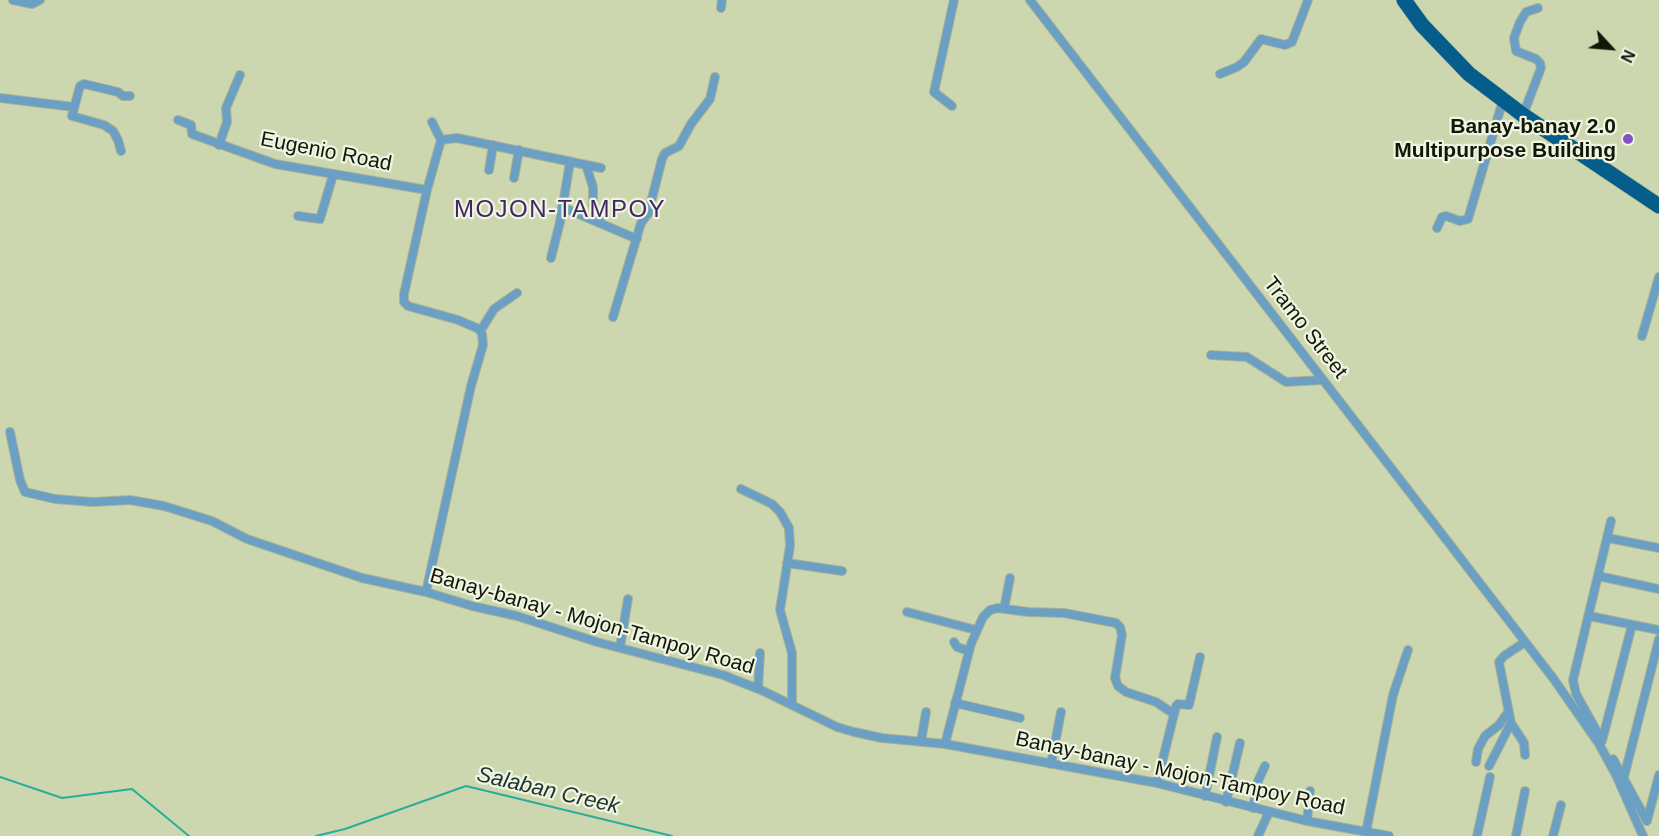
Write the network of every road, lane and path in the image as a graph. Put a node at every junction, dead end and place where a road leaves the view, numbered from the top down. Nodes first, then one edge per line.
1 (13, 0) edge
2 (40, 0) edge
3 (954, 0) edge
4 (1030, 0) edge
5 (1308, 0) edge
6 (1404, 0) edge
7 (1538, 8) dead end
8 (1220, 74) dead end
9 (240, 75) dead end
10 (715, 77) dead end
11 (130, 96) dead end
12 (0, 98) edge
13 (1503, 100) junction
14 (952, 106) dead end
15 (74, 107) junction
16 (1523, 116) junction
17 (178, 120) dead end
18 (432, 122) dead end
19 (441, 140) junction
20 (219, 145) junction
21 (493, 145) junction
22 (519, 150) junction
23 (121, 151) dead end
24 (570, 162) junction
25 (586, 165) junction
26 (601, 168) dead end
27 (489, 170) dead end
28 (333, 175) junction
29 (514, 178) dead end
30 (427, 190) junction
31 (1659, 206) edge
32 (562, 207) junction
33 (298, 216) dead end
34 (600, 219) dead end
35 (1437, 228) dead end
36 (637, 239) junction
37 (551, 258) dead end
38 (1659, 277) edge
39 (517, 293) dead end
40 (613, 317) dead end
41 (481, 330) junction
42 (1642, 336) dead end
43 (1211, 355) dead end
44 (1323, 380) junction
45 (9, 432) dead end
46 (741, 489) dead end
47 (1611, 521) dead end
48 (1608, 538) junction
49 (1659, 548) edge
50 (788, 563) junction
51 (842, 571) dead end
52 (1598, 576) junction
53 (1010, 578) dead end
54 (1659, 589) edge
55 (426, 592) junction
56 (628, 598) dead end
57 (1004, 609) junction
58 (907, 612) dead end
59 (1589, 616) junction
60 (1632, 625) junction
61 (976, 630) junction
62 (1659, 630) edge
63 (1659, 639) edge
64 (954, 642) dead end
65 (1525, 642) junction
66 (620, 647) junction
67 (1408, 650) dead end
68 (969, 651) junction
69 (760, 653) dead end
70 (1200, 657) dead end
71 (758, 689) junction
72 (956, 703) junction
73 (792, 705) junction
74 (926, 712) dead end
75 (1061, 712) dead end
76 (1508, 712) junction
77 (1174, 714) junction
78 (1020, 718) dead end
79 (1511, 723) junction
80 (1217, 737) dead end
81 (1602, 741) junction
82 (921, 742) junction
83 (1240, 743) dead end
84 (945, 744) junction
85 (1525, 755) dead end
86 (1476, 762) dead end
87 (1051, 764) junction
88 (1265, 766) dead end
89 (1489, 766) dead end
90 (1659, 775) edge
91 (1490, 777) dead end
92 (1624, 777) junction
93 (1157, 783) junction
94 (1310, 791) dead end
95 (1525, 791) dead end
96 (1205, 796) junction
97 (1226, 802) junction
98 (1561, 806) dead end
99 (1253, 808) junction
100 (1269, 812) junction
101 (1307, 821) junction
102 (1366, 832) junction
103 (1258, 836) edge
104 (1389, 836) edge
105 (1477, 836) edge
106 (1516, 836) edge
107 (1553, 836) edge
108 (1643, 836) edge

1 - 2 street
3 - 14 street
4 - 44 street, Tramo Street
5 - 8 street
6 - 13 highway
7 - 16 street
9 - 20 street
10 - 36 street
11 - 15 street
12 - 15 street
13 - 16 highway
13 - 35 street
15 - 23 street
16 - 31 highway
17 - 20 street, Eugenio Road
18 - 19 street
19 - 21 street
19 - 30 street
20 - 28 street, Eugenio Road
21 - 22 street
21 - 27 street
22 - 24 street
22 - 29 street
24 - 25 street
24 - 32 street
25 - 26 street
25 - 34 street
28 - 30 street, Eugenio Road
28 - 33 street
30 - 41 street
32 - 36 street
32 - 37 street
36 - 40 street
38 - 42 street
39 - 41 street
41 - 55 street
43 - 44 street
44 - 65 street, Tramo Street
45 - 55 street, Banay-banay - Mojon-Tampoy Road
46 - 50 street
47 - 48 street
48 - 49 street
48 - 52 street
50 - 51 street
50 - 73 street
52 - 54 street
52 - 59 street
53 - 57 street
55 - 66 street, Banay-banay - Mojon-Tampoy Road
56 - 66 street
57 - 61 street
57 - 77 street
58 - 61 street
59 - 60 street
59 - 81 street
60 - 62 street
60 - 81 street
61 - 68 street
63 - 92 street
64 - 68 street
65 - 76 street
65 - 108 street, Tramo Street
66 - 71 street, Banay-banay - Mojon-Tampoy Road
67 - 102 street
68 - 72 street
69 - 71 street
70 - 77 street
71 - 73 street, Banay-banay - Mojon-Tampoy Road
72 - 78 street
72 - 84 street
73 - 82 street, Banay-banay - Mojon-Tampoy Road
74 - 82 street
75 - 87 street
76 - 79 street
76 - 86 street
77 - 93 street
79 - 85 street
79 - 89 street
80 - 96 street
81 - 92 street
82 - 84 street, Banay-banay - Mojon-Tampoy Road
83 - 97 street
84 - 87 street, Banay-banay - Mojon-Tampoy Road
87 - 93 street, Banay-banay - Mojon-Tampoy Road
88 - 99 street
90 - 92 street
91 - 105 street
93 - 96 street, Banay-banay - Mojon-Tampoy Road
94 - 101 street
95 - 106 street
96 - 97 street, Banay-banay - Mojon-Tampoy Road
97 - 99 street, Banay-banay - Mojon-Tampoy Road
98 - 107 street
99 - 100 street, Banay-banay - Mojon-Tampoy Road
100 - 101 street, Banay-banay - Mojon-Tampoy Road
100 - 103 street
101 - 102 street, Banay-banay - Mojon-Tampoy Road
102 - 104 street, Banay-banay - Mojon-Tampoy Road

